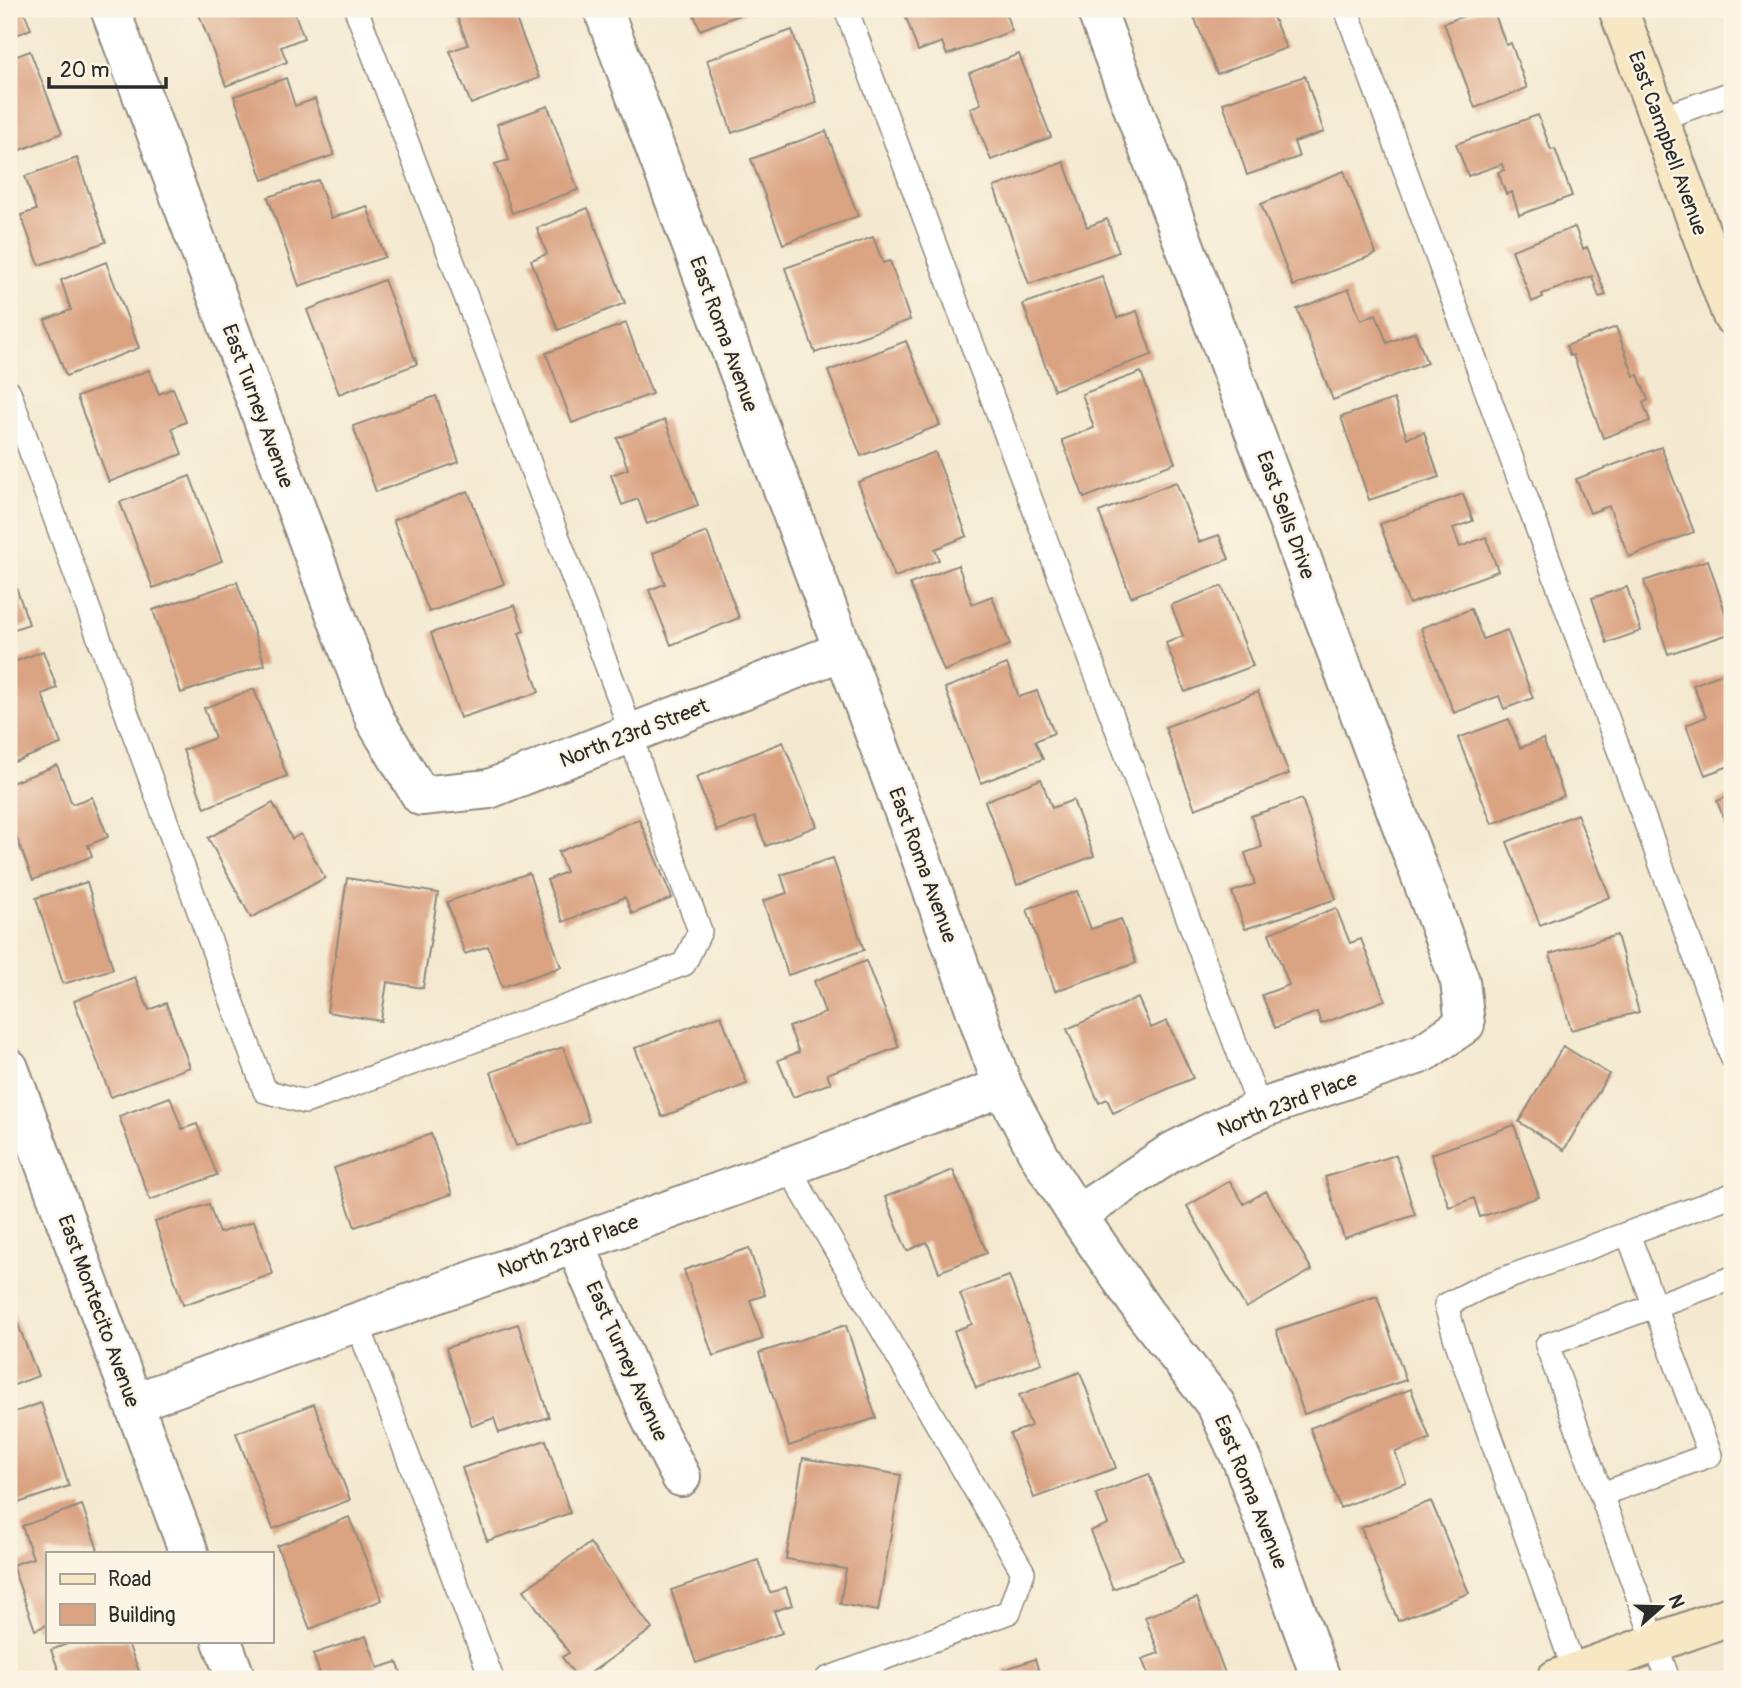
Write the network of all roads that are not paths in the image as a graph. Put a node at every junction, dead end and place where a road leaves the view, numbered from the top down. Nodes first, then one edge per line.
1 (110, 9) edge
2 (356, 9) edge
3 (603, 9) edge
4 (846, 9) edge
5 (1096, 9) edge
6 (1346, 9) edge
7 (1618, 9) edge
8 (1732, 93) edge
9 (1658, 119) junction
10 (1732, 317) edge
11 (9, 392) edge
12 (842, 652) junction
13 (632, 733) junction
14 (421, 796) joint
15 (1465, 1024) joint
16 (1732, 1057) edge
17 (9, 1068) edge
18 (1003, 1087) junction
19 (1260, 1110) junction
20 (788, 1167) junction
21 (1732, 1195) edge
22 (1077, 1214) junction
23 (1628, 1234) junction
24 (575, 1244) junction
25 (1732, 1278) edge
26 (1656, 1306) junction
27 (357, 1322) junction
28 (133, 1403) junction
29 (681, 1477) dead end
30 (1602, 1494) junction
31 (189, 1552) edge
32 (1732, 1615) edge
33 (222, 1642) edge
34 (1656, 1642) junction
35 (1562, 1677) edge
36 (236, 1679) edge
37 (492, 1679) edge
38 (827, 1679) edge
39 (1321, 1679) edge
40 (1668, 1679) edge

1 - 14 street, East Turney Avenue
2 - 13 lane
3 - 12 street, East Roma Avenue
4 - 19 lane
5 - 15 street, East Sells Drive
6 - 16 lane
7 - 9 street, East Campbell Avenue
8 - 9 lane
9 - 10 street, East Campbell Avenue
11 - 13 lane
12 - 13 street, North 23rd Street
12 - 18 street, East Roma Avenue
13 - 14 street, North 23rd Street
15 - 19 street, North 23rd Place
17 - 28 street, East Montecito Avenue
18 - 20 street, North 23rd Place
18 - 22 street, East Roma Avenue
19 - 22 street, North 23rd Place
20 - 24 street, North 23rd Place
20 - 38 lane
21 - 23 lane
22 - 39 street, East Roma Avenue
23 - 26 lane
23 - 35 lane
24 - 27 street, North 23rd Place
24 - 29 street, East Turney Avenue
25 - 26 lane
26 - 30 lane
26 - 30 lane
27 - 28 street, North 23rd Place
27 - 37 lane
28 - 31 street, East Montecito Avenue
30 - 34 lane
32 - 34 street
33 - 36 street
34 - 35 street
34 - 40 lane

